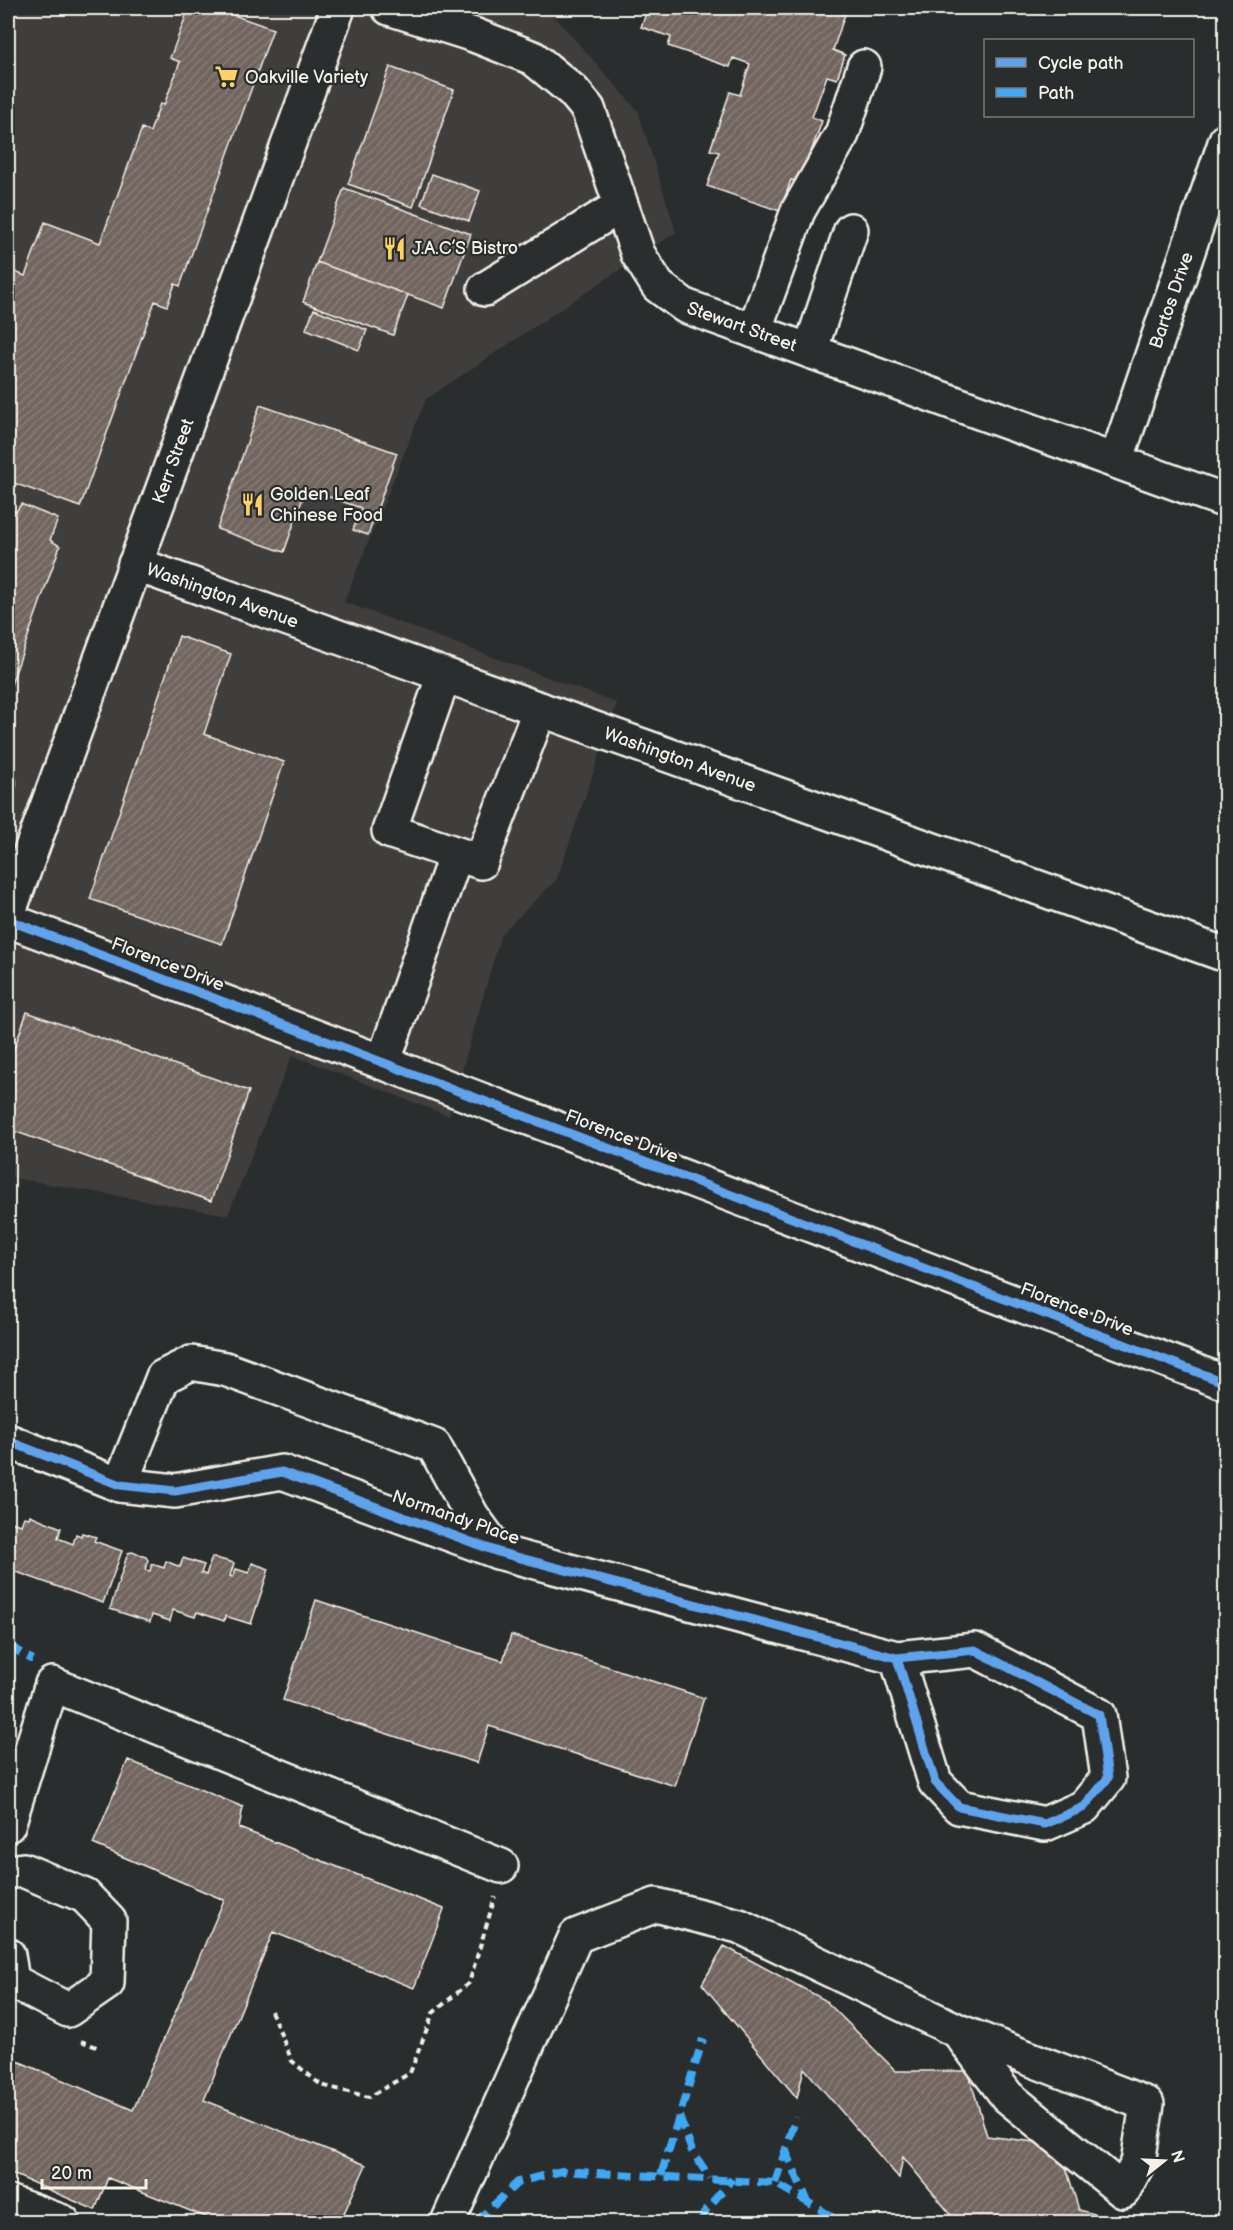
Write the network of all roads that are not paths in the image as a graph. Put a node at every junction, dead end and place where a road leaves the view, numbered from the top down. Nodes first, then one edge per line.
1 (338, 8) edge
2 (389, 8) edge
3 (864, 67) dead end
4 (1226, 140) edge
5 (620, 206) junction
6 (851, 230) dead end
7 (485, 289) dead end
8 (754, 331) junction
9 (810, 351) junction
10 (1116, 460) junction
11 (1226, 501) edge
12 (135, 564) junction
13 (444, 675) junction
14 (540, 709) junction
15 (456, 854) junction
16 (8, 914) edge
17 (8, 920) edge
18 (1226, 955) edge
19 (383, 1063) junction
20 (1226, 1383) edge
21 (8, 1441) edge
22 (120, 1485) junction
23 (498, 1552) junction
24 (897, 1658) junction
25 (8, 1825) edge
26 (501, 1866) road end
27 (8, 1872) edge
28 (8, 1955) edge
29 (958, 2031) junction
30 (8, 2202) edge
31 (63, 2223) edge
32 (448, 2223) edge

1 - 12 street, Kerr Street
2 - 5 street, Stewart Street
3 - 8 street
4 - 10 street, Bartos Drive
5 - 7 street
5 - 8 street, Stewart Street
6 - 9 street
8 - 9 street, Stewart Street
9 - 10 street, Stewart Street
10 - 11 street, Stewart Street
12 - 13 street, Washington Avenue
12 - 16 street, Kerr Street
13 - 14 street, Washington Avenue
13 - 15 street
14 - 15 street
14 - 18 street, Washington Avenue
15 - 19 street
17 - 19 street, Florence Drive
19 - 20 street, Florence Drive
21 - 22 street, Normandy Place
22 - 23 street, Normandy Place
22 - 23 street, Normandy Place
23 - 24 street, Normandy Place
24 - 24 street, Normandy Place
25 - 26 street
27 - 28 street
29 - 29 street
29 - 32 street
30 - 31 street

